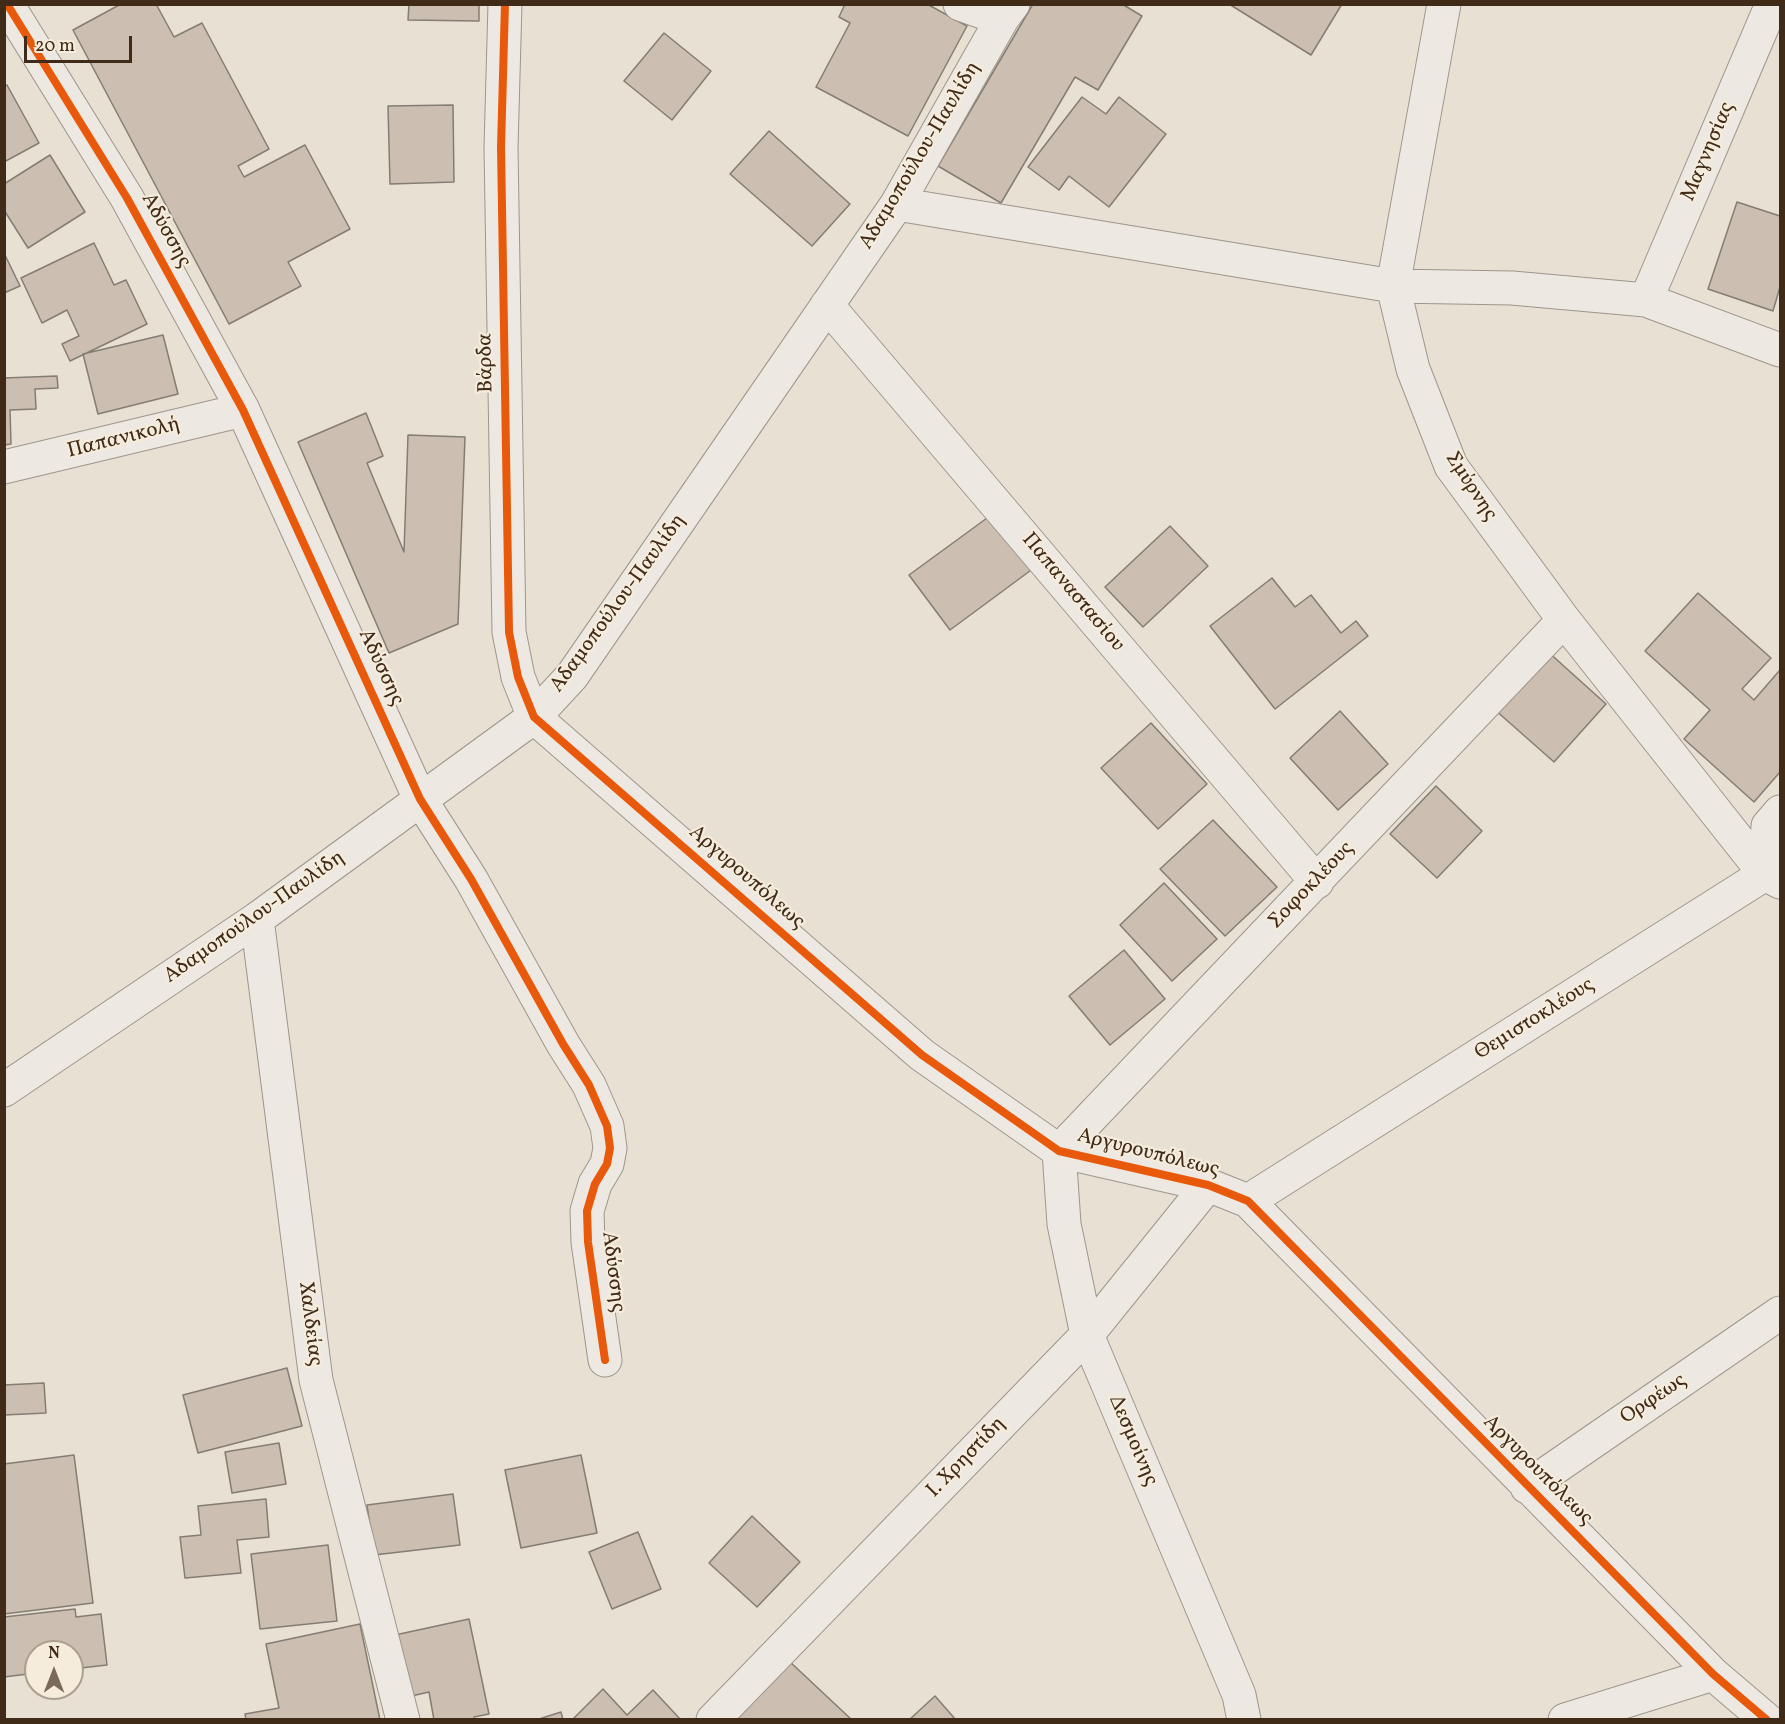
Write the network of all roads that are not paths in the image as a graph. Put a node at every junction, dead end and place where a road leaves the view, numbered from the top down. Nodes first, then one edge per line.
1 (505, 4) edge
2 (960, 4) edge
3 (1444, 4) edge
4 (1772, 4) edge
5 (9, 8) edge
6 (1008, 12) edge
7 (897, 204) junction
8 (1393, 286) junction
9 (1646, 300) junction
10 (827, 305) junction
11 (1780, 350) edge
12 (243, 410) junction
13 (4, 467) edge
14 (1564, 620) junction
15 (534, 717) junction
16 (420, 799) junction
17 (1780, 813) edge
18 (1773, 878) edge
19 (1317, 882) junction
20 (257, 919) junction
21 (4, 1090) edge
22 (1059, 1151) junction
23 (1208, 1185) junction
24 (1248, 1201) junction
25 (1780, 1313) edge
26 (1087, 1335) junction
27 (606, 1360) dead end
28 (1527, 1487) junction
29 (1713, 1674) junction
30 (403, 1719) edge
31 (713, 1719) edge
32 (1244, 1719) edge
33 (1565, 1719) edge
34 (1767, 1719) edge

1 - 15 street, Βάρδα
2 - 6 street
3 - 8 street, Σμύρνης
4 - 9 street, Μαγνησίας
5 - 12 street, Αδύσσης
6 - 7 street, Αδαμοπούλου-Παυλίδη
7 - 8 street
7 - 10 street, Αδαμοπούλου-Παυλίδη
8 - 9 street
8 - 14 street, Σμύρνης
9 - 11 street
10 - 15 street, Αδαμοπούλου-Παυλίδη
10 - 19 street, Παπαναστασίου
12 - 13 street, Παπανικολή
12 - 16 street, Αδύσσης
14 - 18 street, Σμύρνης
14 - 19 street, Σοφοκλέους
15 - 16 street, Αδαμοπούλου-Παυλίδη
15 - 22 street, Αργυρουπόλεως
16 - 20 street, Αδαμοπούλου-Παυλίδη
16 - 27 street, Αδύσσης
17 - 18 street
18 - 24 street, Θεμιστοκλέους
19 - 22 street, Σοφοκλέους
20 - 21 street, Αδαμοπούλου-Παυλίδη
20 - 30 street, Χαλδείας
22 - 23 street, Αργυρουπόλεως
22 - 26 street, Δεσμοίνης
23 - 24 street, Αργυρουπόλεως
23 - 26 street, Ι. Χρηστίδη
24 - 28 street, Αργυρουπόλεως
25 - 28 street, Ορφέως
26 - 31 street, Ι. Χρηστίδη
26 - 32 street, Δεσμοίνης
28 - 29 street, Αργυρουπόλεως
29 - 33 street
29 - 34 street, Αργυρουπόλεως

